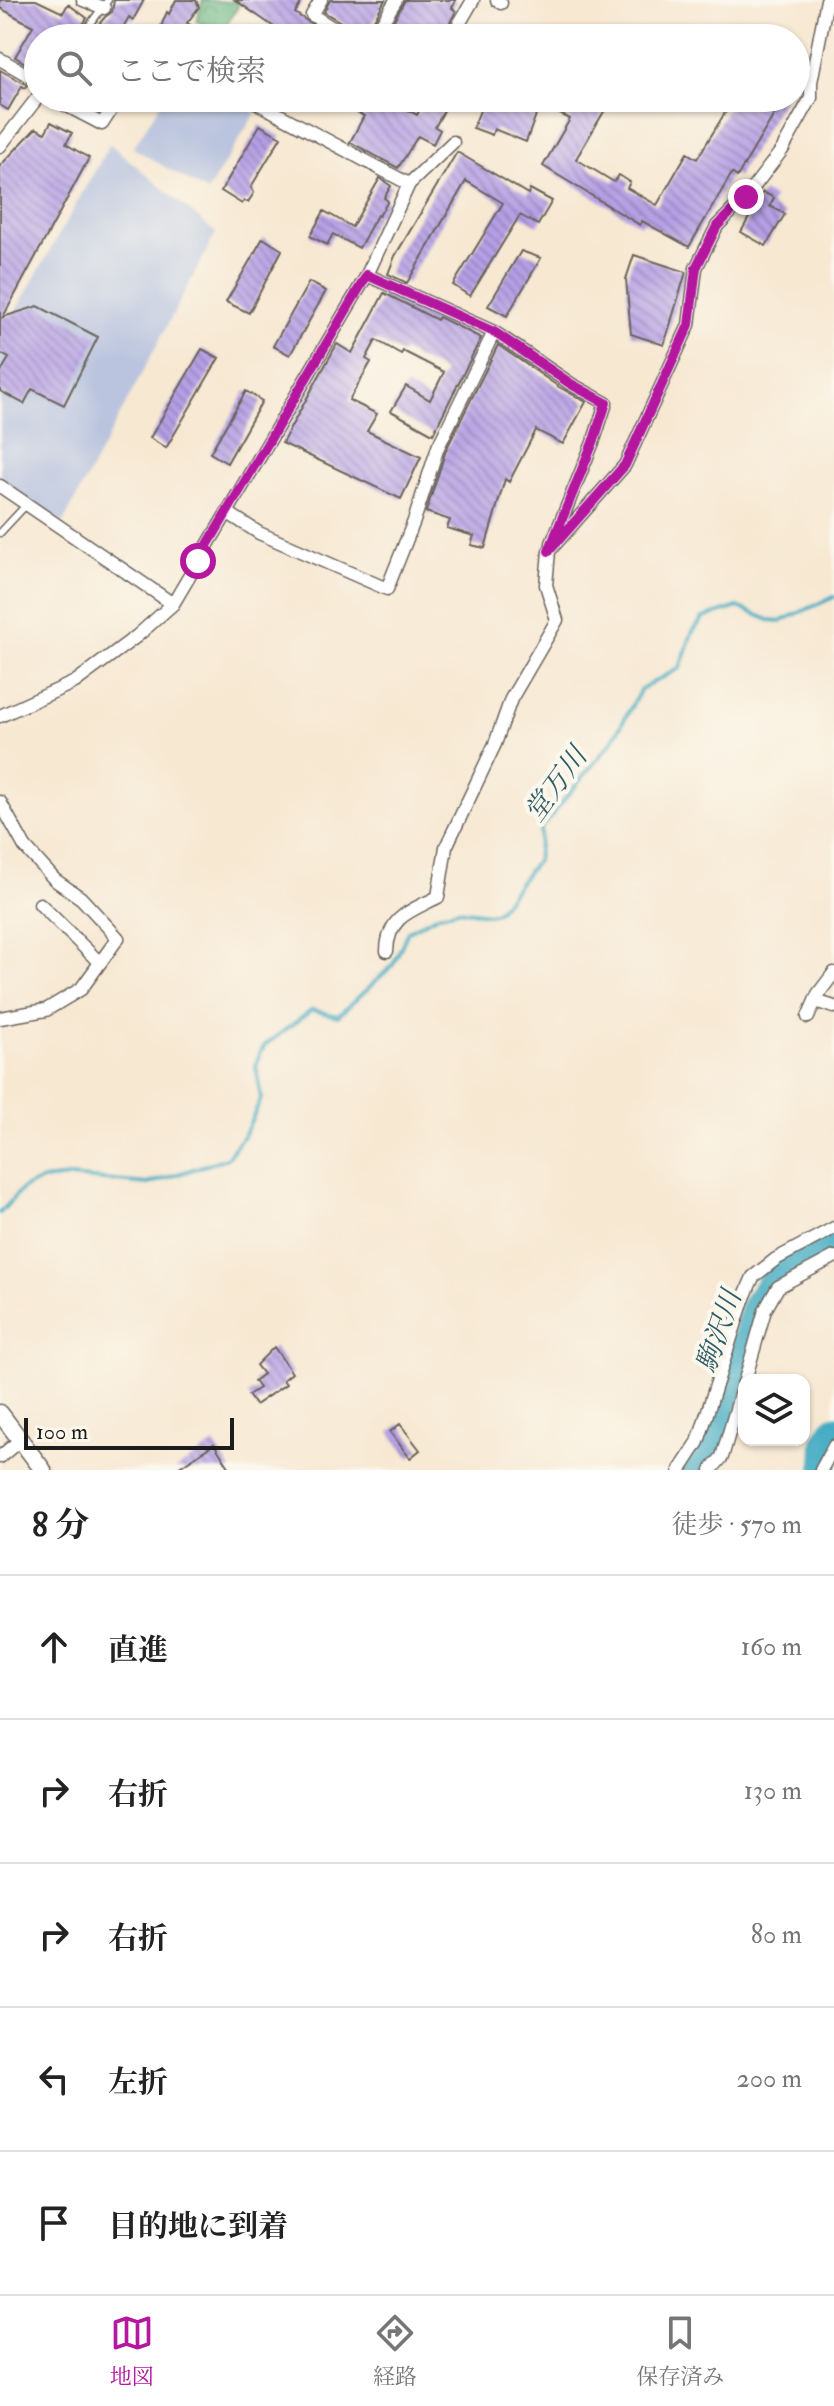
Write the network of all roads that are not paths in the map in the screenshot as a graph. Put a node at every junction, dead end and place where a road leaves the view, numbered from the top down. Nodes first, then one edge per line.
1 (83, 0) edge
2 (321, 0) edge
3 (396, 0) edge
4 (473, 0) edge
5 (827, 0) edge
6 (106, 4) edge
7 (91, 24) edge
8 (326, 24) edge
9 (381, 24) edge
10 (459, 24) edge
11 (0, 59) edge
12 (24, 73) edge
13 (810, 100) edge
14 (26, 112) edge
15 (79, 112) edge
16 (110, 112) edge
17 (274, 112) edge
18 (803, 112) edge
19 (453, 142) dead end
20 (0, 146) edge
21 (409, 184) junction
22 (367, 275) junction
23 (494, 332) junction
24 (0, 486) edge
25 (27, 504) junction
26 (228, 513) junction
27 (0, 533) edge
28 (549, 551) junction
29 (173, 604) junction
30 (0, 716) edge
31 (0, 802) edge
32 (40, 904) dead end
33 (387, 951) dead end
34 (99, 962) junction
35 (834, 973) edge
36 (815, 1001) junction
37 (834, 1007) edge
38 (808, 1017) dead end
39 (0, 1018) edge
40 (834, 1228) edge
41 (834, 1257) edge
42 (746, 1374) edge
43 (738, 1402) edge
44 (0, 1413) edge
45 (20, 1440) junction
46 (834, 1446) edge
47 (0, 1457) edge
48 (43, 1470) edge
49 (680, 1470) edge
50 (711, 1470) edge
51 (821, 1470) edge

1 - 6 street
2 - 8 street
3 - 9 street
4 - 10 street
5 - 13 street
6 - 7 lane
11 - 12 street
14 - 20 street
15 - 16 street
17 - 21 street
18 - 28 street
19 - 21 street
21 - 22 street
22 - 23 street
22 - 26 street
23 - 26 street
23 - 28 street
24 - 25 street
25 - 27 lane
25 - 29 street
26 - 29 street
28 - 33 street
29 - 30 street
31 - 34 street
32 - 34 street
34 - 39 street
35 - 36 street
36 - 37 street
36 - 38 street
40 - 49 street
41 - 42 street
43 - 50 street
44 - 45 street
45 - 47 street
45 - 48 street
46 - 51 street

